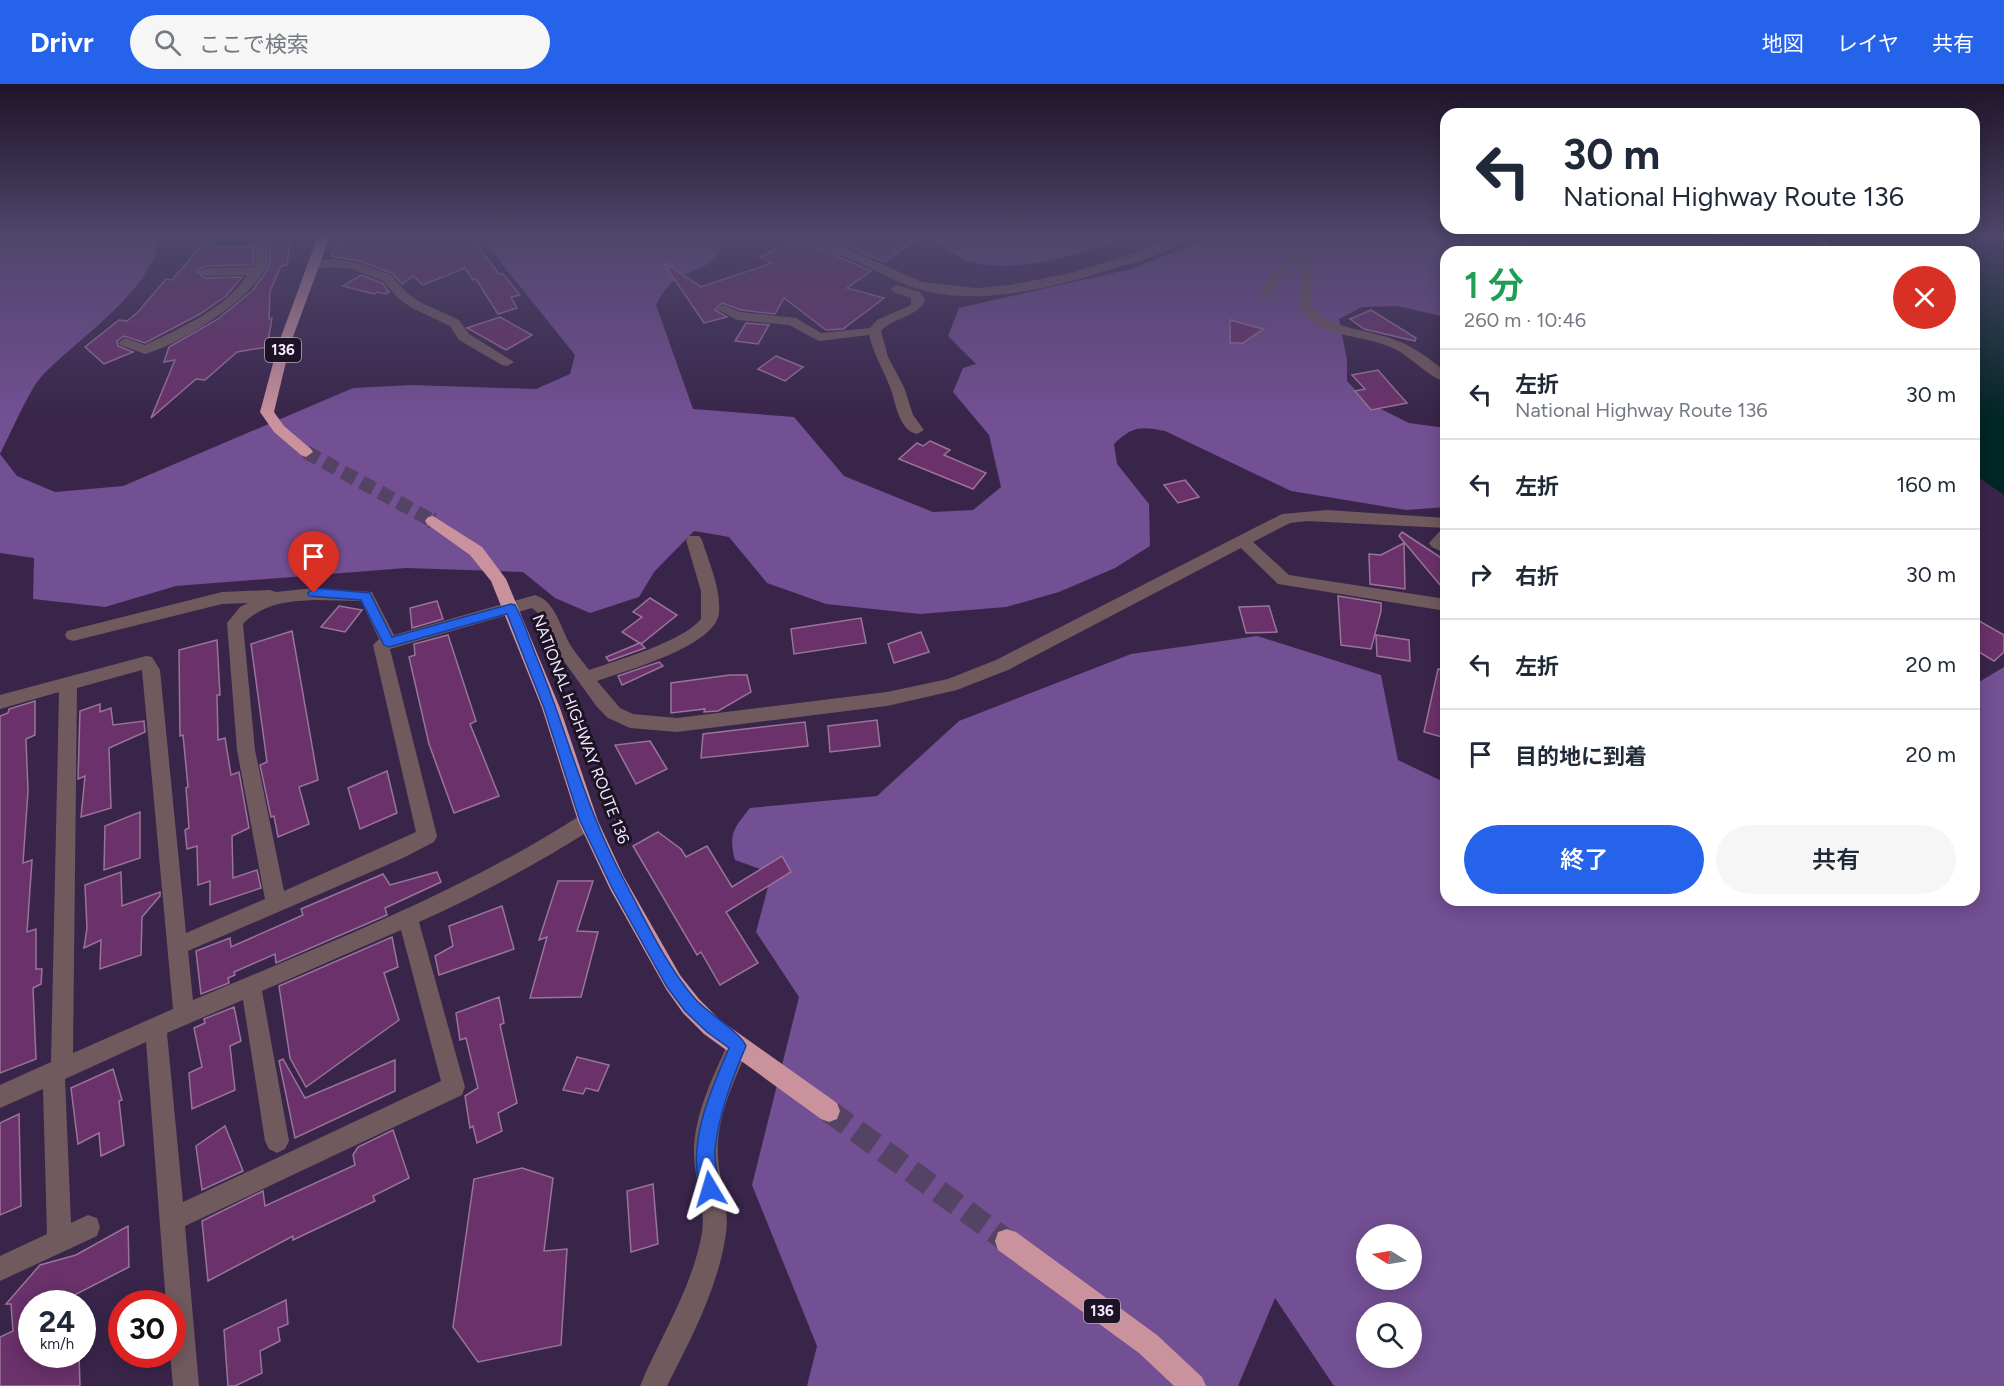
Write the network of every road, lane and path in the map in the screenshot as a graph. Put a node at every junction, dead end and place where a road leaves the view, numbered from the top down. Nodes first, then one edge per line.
1 (233, 297) edge
2 (302, 297) edge
3 (404, 297) edge
4 (917, 297) edge
5 (1306, 297) edge
6 (723, 309) dead end
7 (874, 331) junction
8 (125, 342) dead end
9 (507, 362) dead end
10 (1440, 373) edge
11 (917, 430) dead end
12 (306, 452) tunnel mouth
13 (433, 521) tunnel mouth
14 (1440, 523) edge
15 (694, 540) dead end
16 (1244, 542) junction
17 (289, 595) junction
18 (1440, 604) edge
19 (511, 609) junction
20 (74, 635) dead end
21 (389, 642) junction
22 (585, 678) junction
23 (68, 683) junction
24 (0, 702) edge
25 (588, 821) junction
26 (276, 904) junction
27 (408, 918) junction
28 (178, 946) junction
29 (251, 986) junction
30 (184, 1015) junction
31 (156, 1027) junction
32 (738, 1046) junction
33 (58, 1071) junction
34 (0, 1096) edge
35 (829, 1111) tunnel mouth
36 (277, 1141) dead end
37 (173, 1219) junction
38 (88, 1227) dead end
39 (59, 1241) junction
40 (1007, 1241) tunnel mouth
41 (0, 1269) edge
42 (186, 1386) edge
43 (653, 1386) edge
44 (1193, 1386) edge

1 - 8 street
2 - 12 highway, 136
3 - 9 street
4 - 7 street
5 - 10 street
6 - 7 street
7 - 11 street
13 - 19 highway, NATIONAL HIGHWAY ROUTE 136
14 - 16 street
15 - 22 street
16 - 18 street
16 - 22 street
17 - 20 street
17 - 21 street
17 - 26 street
19 - 21 street
19 - 22 street
19 - 25 highway, NATIONAL HIGHWAY ROUTE 136
21 - 26 street
23 - 24 street
23 - 28 street
23 - 33 street
25 - 27 street
25 - 32 highway, NATIONAL HIGHWAY ROUTE 136
26 - 28 street
27 - 29 street
27 - 37 street
28 - 30 street
29 - 30 street
29 - 36 street
30 - 31 street
31 - 33 street
31 - 37 street
32 - 35 highway, NATIONAL HIGHWAY ROUTE 136
32 - 43 street
33 - 34 street
33 - 39 street
37 - 42 street
38 - 39 street
39 - 41 street
40 - 44 highway, 136

